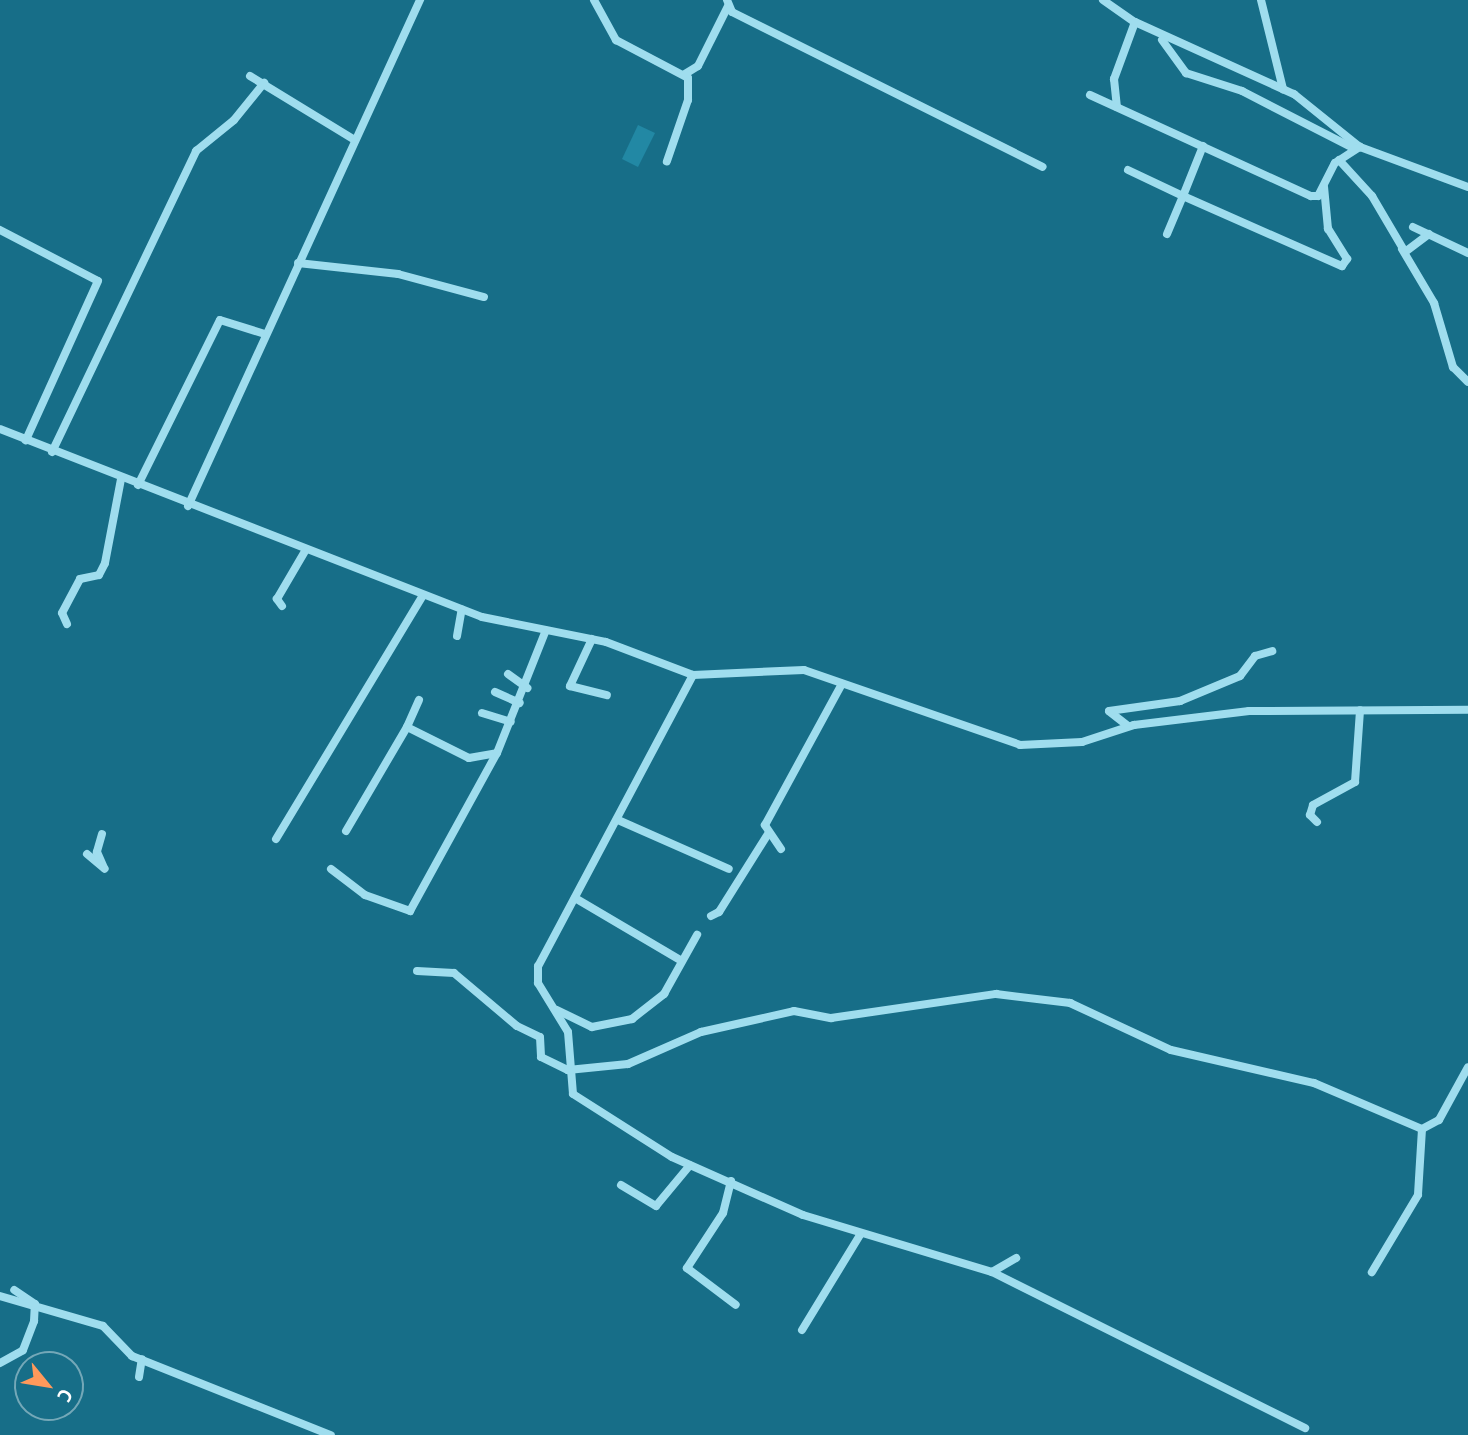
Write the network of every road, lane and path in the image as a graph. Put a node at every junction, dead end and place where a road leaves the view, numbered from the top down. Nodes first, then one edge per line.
1 (420, 0) edge
2 (594, 0) edge
3 (1103, 0) edge
4 (1261, 0) edge
5 (728, 3) edge
6 (1135, 22) junction
7 (1162, 40) junction
8 (685, 74) junction
9 (250, 76) dead end
10 (264, 83) junction
11 (1283, 89) junction
12 (1090, 95) dead end
13 (1117, 107) junction
14 (355, 139) junction
15 (1203, 146) junction
16 (1358, 148) junction
17 (1339, 160) junction
18 (667, 161) dead end
19 (1043, 167) dead end
20 (1128, 170) dead end
21 (1324, 185) junction
22 (1468, 187) edge
23 (1184, 196) junction
24 (1413, 227) dead end
25 (0, 230) edge
26 (1167, 234) dead end
27 (1429, 234) junction
28 (1402, 249) junction
29 (1468, 253) edge
30 (299, 263) junction
31 (484, 297) dead end
32 (265, 334) junction
33 (1468, 382) edge
34 (0, 429) edge
35 (26, 440) junction
36 (52, 452) junction
37 (121, 479) junction
38 (138, 485) junction
39 (188, 506) junction
40 (305, 551) junction
41 (422, 597) junction
42 (282, 606) dead end
43 (462, 609) junction
44 (67, 624) dead end
45 (546, 630) junction
46 (457, 636) dead end
47 (592, 639) junction
48 (1272, 651) dead end
49 (508, 674) dead end
50 (693, 675) junction
51 (842, 684) junction
52 (527, 688) junction
53 (495, 692) dead end
54 (607, 695) dead end
55 (419, 700) dead end
56 (520, 703) junction
57 (1360, 710) junction
58 (1468, 710) edge
59 (482, 713) dead end
60 (511, 722) junction
61 (1128, 726) junction
62 (407, 727) junction
63 (497, 753) junction
64 (618, 820) junction
65 (1317, 822) dead end
66 (346, 831) dead end
67 (102, 834) dead end
68 (768, 834) junction
69 (276, 839) dead end
70 (781, 849) dead end
71 (87, 854) dead end
72 (331, 869) dead end
73 (729, 869) dead end
74 (575, 898) junction
75 (710, 915) dead end
76 (697, 935) dead end
77 (682, 961) junction
78 (417, 971) dead end
79 (557, 1010) junction
80 (1468, 1067) edge
81 (568, 1070) junction
82 (1422, 1129) junction
83 (690, 1165) junction
84 (731, 1181) junction
85 (621, 1185) dead end
86 (860, 1235) junction
87 (1016, 1258) dead end
88 (992, 1272) junction
89 (1373, 1272) dead end
90 (14, 1290) dead end
91 (0, 1296) edge
92 (34, 1304) junction
93 (736, 1305) dead end
94 (802, 1330) dead end
95 (142, 1359) junction
96 (0, 1363) edge
97 (139, 1377) dead end
98 (1305, 1428) dead end
99 (331, 1435) edge

1 - 14 street
2 - 8 street
3 - 6 street
4 - 11 street
5 - 8 street
5 - 19 street
6 - 7 street
6 - 13 street
7 - 11 street
7 - 16 street
8 - 18 street
9 - 10 street
10 - 14 street
10 - 36 street
11 - 16 street
12 - 13 street
13 - 15 street
14 - 30 street
15 - 21 street
15 - 23 street
16 - 17 street
16 - 22 street
17 - 21 street
17 - 28 street
20 - 23 street
21 - 23 street
23 - 26 street
24 - 27 street
25 - 35 street
27 - 28 street
27 - 29 street
28 - 33 street
30 - 31 street
30 - 32 street
32 - 38 street
32 - 39 street
34 - 35 street
35 - 36 street
36 - 37 street
37 - 38 street
37 - 44 street
38 - 39 street
39 - 40 street
40 - 41 street
40 - 42 street
41 - 43 street
41 - 69 street
43 - 45 street
43 - 46 street
45 - 47 street
45 - 52 street
47 - 50 street
47 - 54 street
48 - 61 street
49 - 52 street
50 - 51 street
50 - 64 street
51 - 61 street
51 - 68 street
52 - 56 street
53 - 56 street
55 - 62 street
56 - 60 street
57 - 58 street
57 - 61 street
57 - 65 street
59 - 60 street
60 - 63 street
62 - 63 street
62 - 66 street
63 - 72 street
64 - 73 street
64 - 74 street
67 - 71 street
68 - 70 street
68 - 75 street
74 - 77 street
74 - 79 street
76 - 77 street
77 - 79 street
78 - 81 street
79 - 81 street
80 - 82 street
81 - 82 street
81 - 83 street
82 - 89 street
83 - 84 street
83 - 85 street
84 - 86 street
84 - 93 street
86 - 88 street
86 - 94 street
87 - 88 street
88 - 98 street
90 - 92 street
91 - 92 street
92 - 95 street
92 - 96 street
95 - 97 street
95 - 99 street

